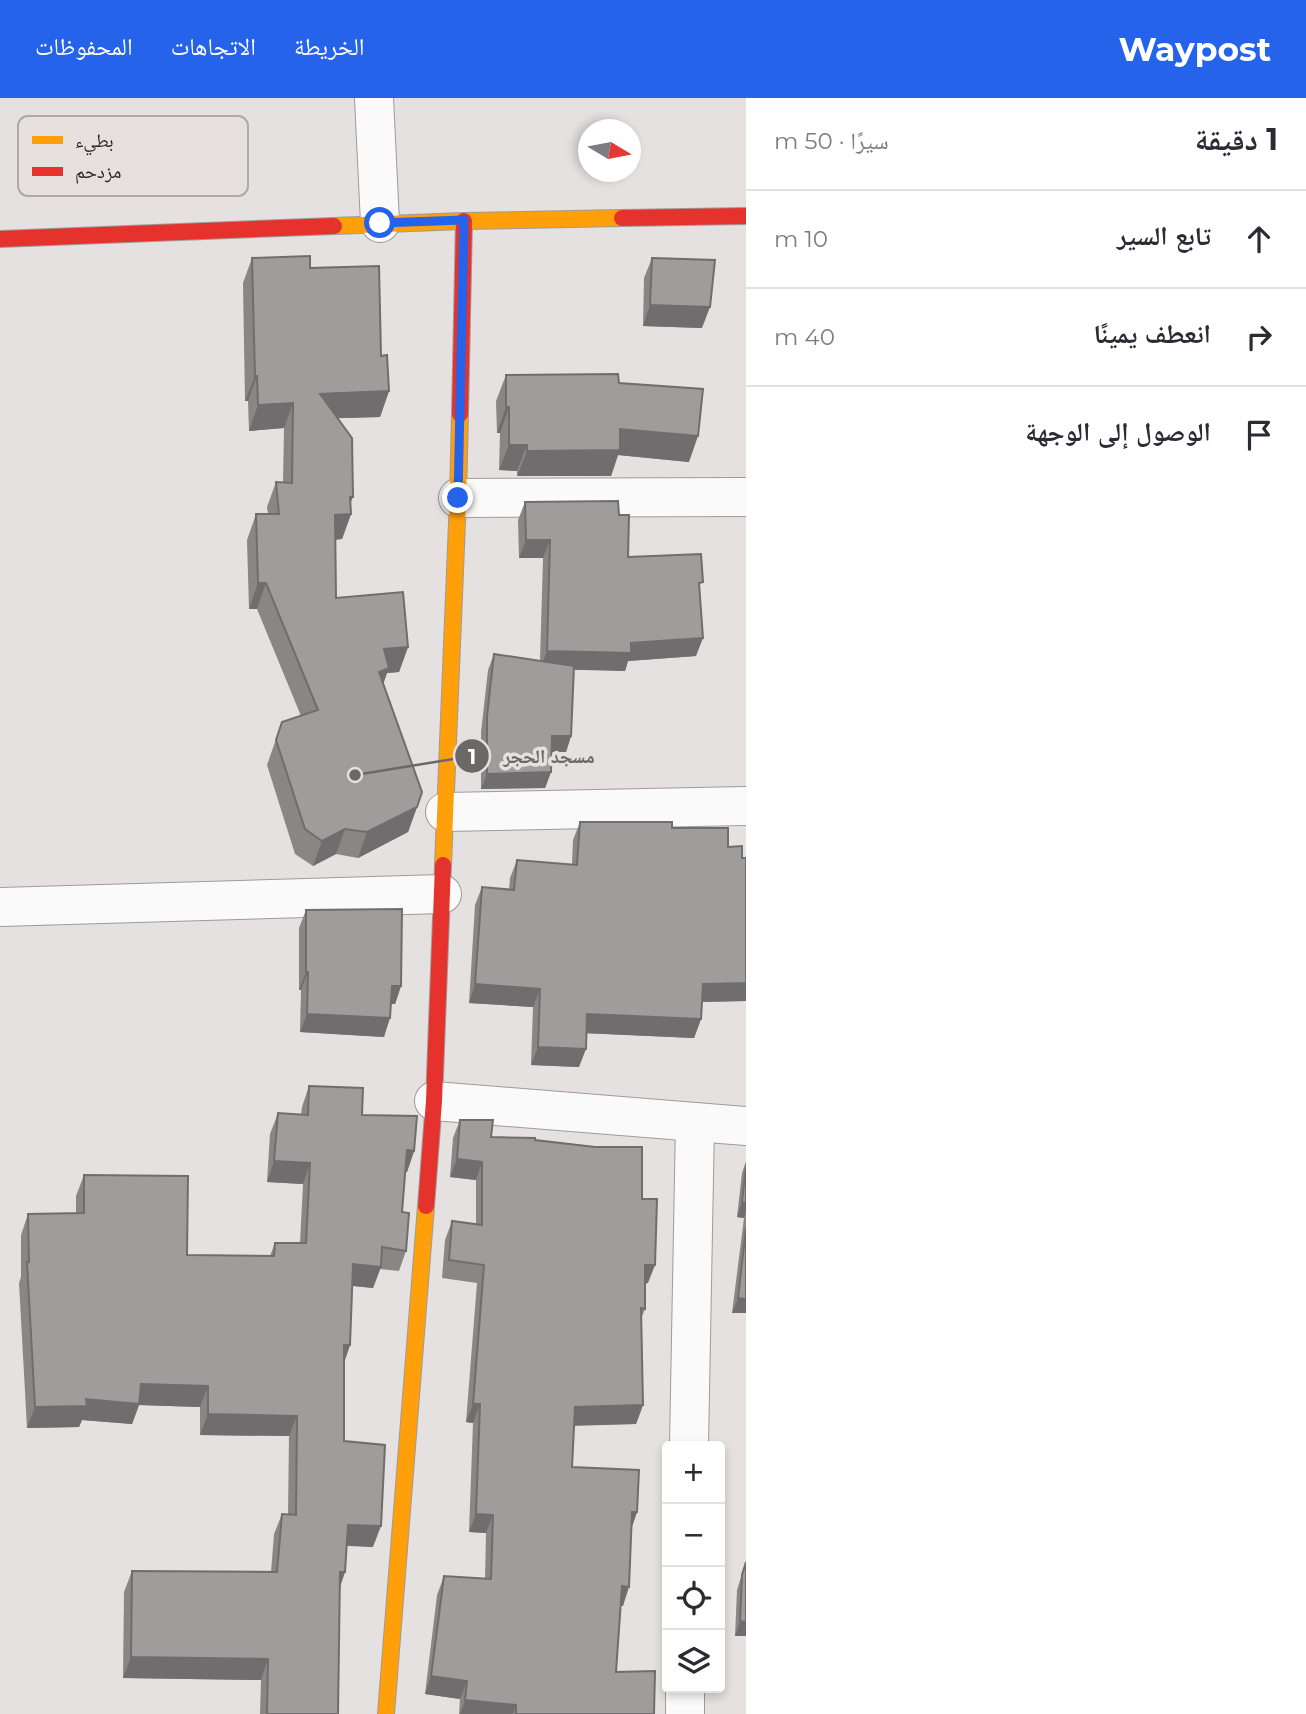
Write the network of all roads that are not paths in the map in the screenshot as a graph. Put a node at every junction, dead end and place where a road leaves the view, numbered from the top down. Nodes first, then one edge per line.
1 (374, 98) edge
2 (746, 216) edge
3 (464, 220) junction
4 (380, 223) junction
5 (0, 239) edge
6 (746, 497) edge
7 (458, 498) junction
8 (746, 806) edge
9 (445, 812) junction
10 (442, 894) junction
11 (0, 907) edge
12 (434, 1101) junction
13 (695, 1122) junction
14 (746, 1126) edge
15 (690, 1441) edge
16 (685, 1693) edge
17 (386, 1714) edge
18 (685, 1714) edge

1 - 4 street
2 - 3 street
3 - 4 street
3 - 7 street
4 - 5 street
6 - 7 street
7 - 9 street
8 - 9 street
9 - 10 street
10 - 11 street
10 - 12 street
12 - 13 street
12 - 17 street
13 - 14 street
13 - 15 street
16 - 18 street

